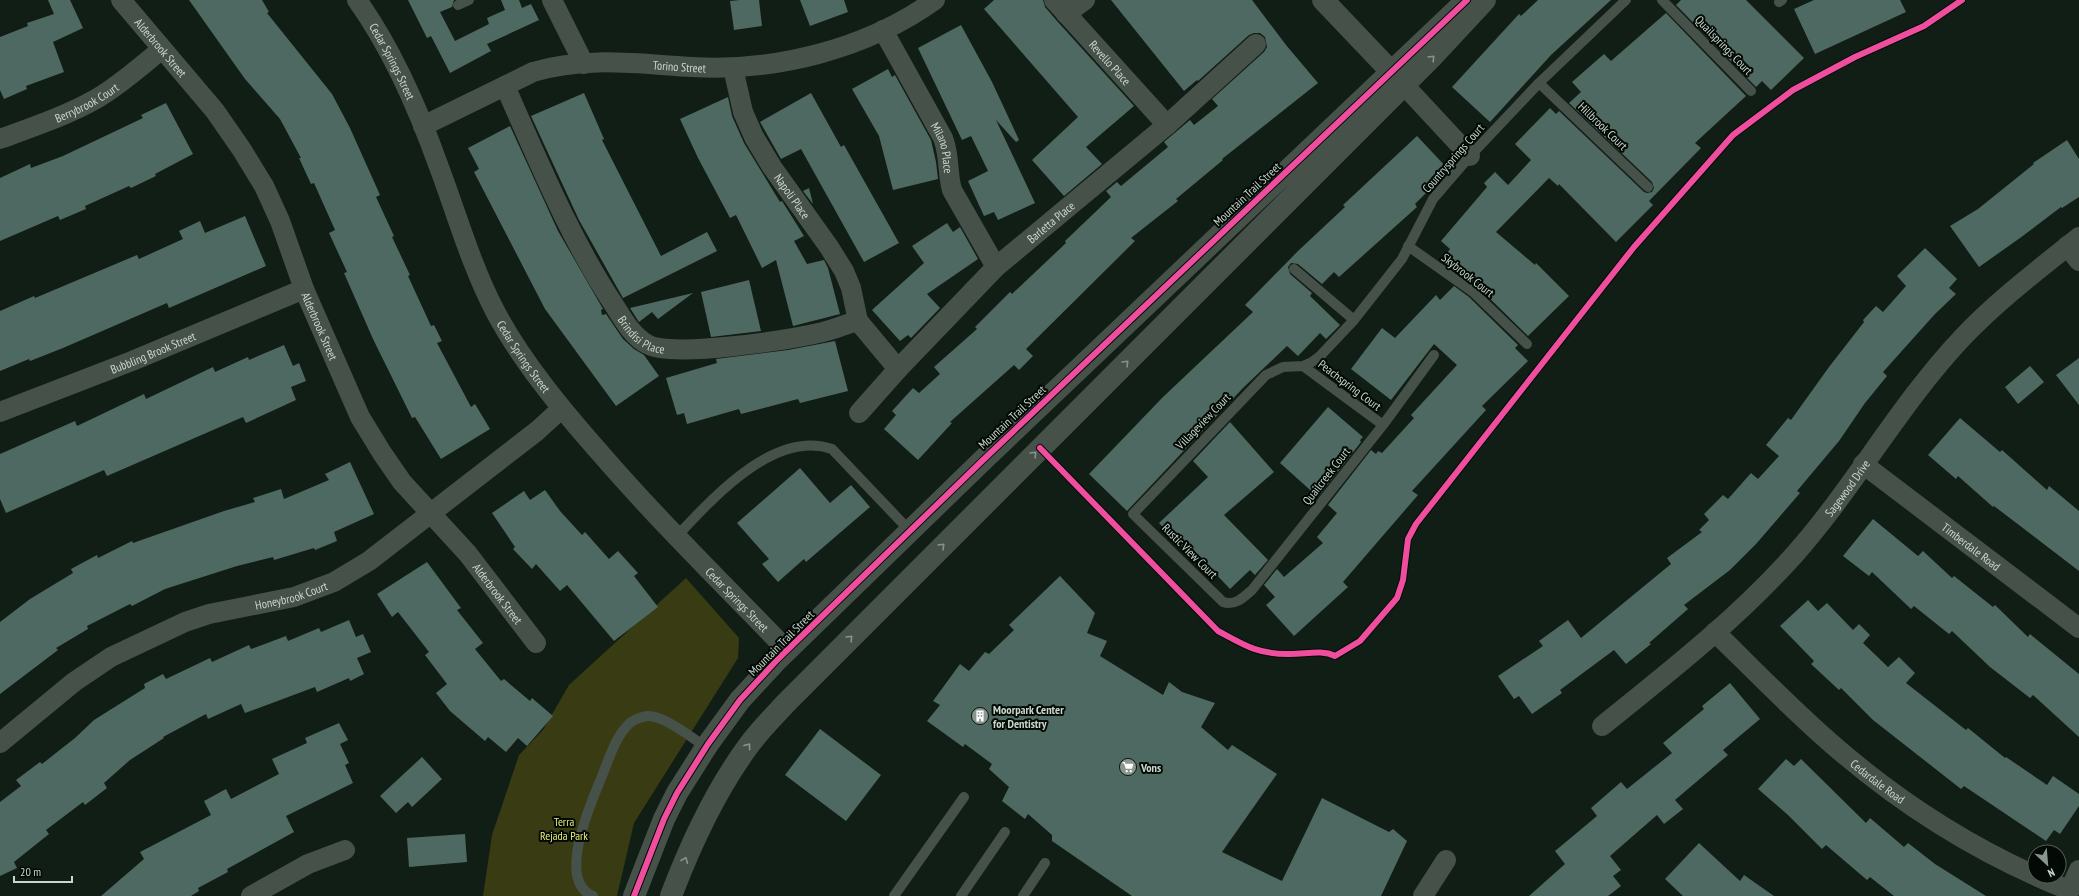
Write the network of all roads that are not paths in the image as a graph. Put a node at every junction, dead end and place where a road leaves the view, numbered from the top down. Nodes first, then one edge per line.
1 (121, 0) edge
2 (357, 0) edge
3 (470, 0) edge
4 (552, 0) edge
5 (935, 0) edge
6 (1085, 0) edge
7 (1323, 0) edge
8 (1467, 0) edge
9 (1485, 0) edge
10 (1626, 0) edge
11 (1662, 0) edge
12 (458, 5) dead end
13 (1060, 7) edge
14 (883, 30) junction
15 (1256, 44) dead end
16 (162, 49) junction
17 (584, 64) junction
18 (733, 68) junction
19 (1398, 78) junction
20 (1539, 83) junction
21 (505, 86) junction
22 (1750, 91) dead end
23 (1167, 125) junction
24 (424, 126) junction
25 (0, 139) edge
26 (1470, 156) junction
27 (1648, 187) dead end
28 (1408, 246) junction
29 (2075, 248) edge
30 (996, 267) junction
31 (1294, 269) dead end
32 (304, 289) junction
33 (1354, 320) junction
34 (858, 321) junction
35 (1526, 344) dead end
36 (1434, 354) dead end
37 (1303, 366) junction
38 (898, 369) junction
39 (561, 409) junction
40 (0, 412) edge
41 (859, 413) dead end
42 (1383, 425) junction
43 (1863, 464) junction
44 (430, 513) junction
45 (1133, 514) joint
46 (910, 531) junction
47 (677, 536) junction
48 (1230, 604) joint
49 (2079, 628) edge
50 (1715, 632) junction
51 (536, 643) dead end
52 (787, 650) junction
53 (1602, 726) dead end
54 (0, 743) edge
55 (706, 747) junction
56 (964, 797) dead end
57 (1006, 832) dead end
58 (345, 850) dead end
59 (1446, 860) dead end
60 (1045, 863) dead end
61 (2079, 870) edge
62 (2068, 893) edge
63 (251, 896) edge
64 (593, 896) edge
65 (634, 896) edge
66 (671, 896) edge
67 (894, 896) edge
68 (961, 896) edge
69 (1023, 896) edge
70 (1423, 896) edge

1 - 16 street, Alderbrook Street
2 - 24 street, Cedar Springs Street
3 - 12 lane
4 - 17 street
5 - 14 street, Torino Street
6 - 13 street
7 - 19 street
8 - 19 street, Mountain Trail Street
19 -> 9 street, Mountain Trail Street
10 - 20 lane, Countrysprings Court
11 - 22 lane, Quailsprings Court
13 - 23 street, Revello Place
14 - 18 street, Torino Street
14 - 30 street, Milano Place
15 - 23 street, Barletta Place
16 - 25 street, Berrybrook Court
16 - 32 street, Alderbrook Street
17 - 18 street, Torino Street
17 - 21 street, Torino Street
18 - 34 street, Napoli Place
19 - 26 street
19 - 46 street, Mountain Trail Street
66 -> 19 street, Mountain Trail Street
20 - 26 lane, Countrysprings Court
20 - 27 lane, Hillbrook Court
21 - 24 street, Torino Street
21 - 34 street, Brindisi Place
23 - 30 street, Barletta Place
24 - 39 street, Cedar Springs Street
26 - 28 lane, Countrysprings Court
28 - 33 lane, Countrysprings Court
28 - 35 lane, Skybrook Court
29 - 43 street, Sagewood Drive
30 - 38 street, Barletta Place
31 - 33 lane
32 - 40 street, Bubbling Brook Street
32 - 44 street, Alderbrook Street
33 - 37 lane, Countrysprings Court
34 - 38 street
36 - 42 lane, Quailcreek Court
37 - 42 lane, Peachspring Court
37 - 45 lane, Villageview Court
38 - 41 street, Barletta Place
39 - 44 street, Honeybrook Court
39 - 47 street, Cedar Springs Street
42 - 48 lane, Quailcreek Court
43 - 49 street, Timberdale Road
43 - 50 street, Sagewood Drive
44 - 51 street, Alderbrook Street
44 - 54 street, Honeybrook Court
45 - 48 lane, Rustic View Court
46 - 47 lane
46 - 52 street, Mountain Trail Street
47 - 52 street, Cedar Springs Street
50 - 53 street, Sagewood Drive
50 - 62 street, Cedardale Road
52 - 55 street, Mountain Trail Street
55 - 64 lane
55 - 65 street, Mountain Trail Street
56 - 67 lane
57 - 68 lane
58 - 63 street
59 - 70 street
60 - 69 lane
61 - 62 street

